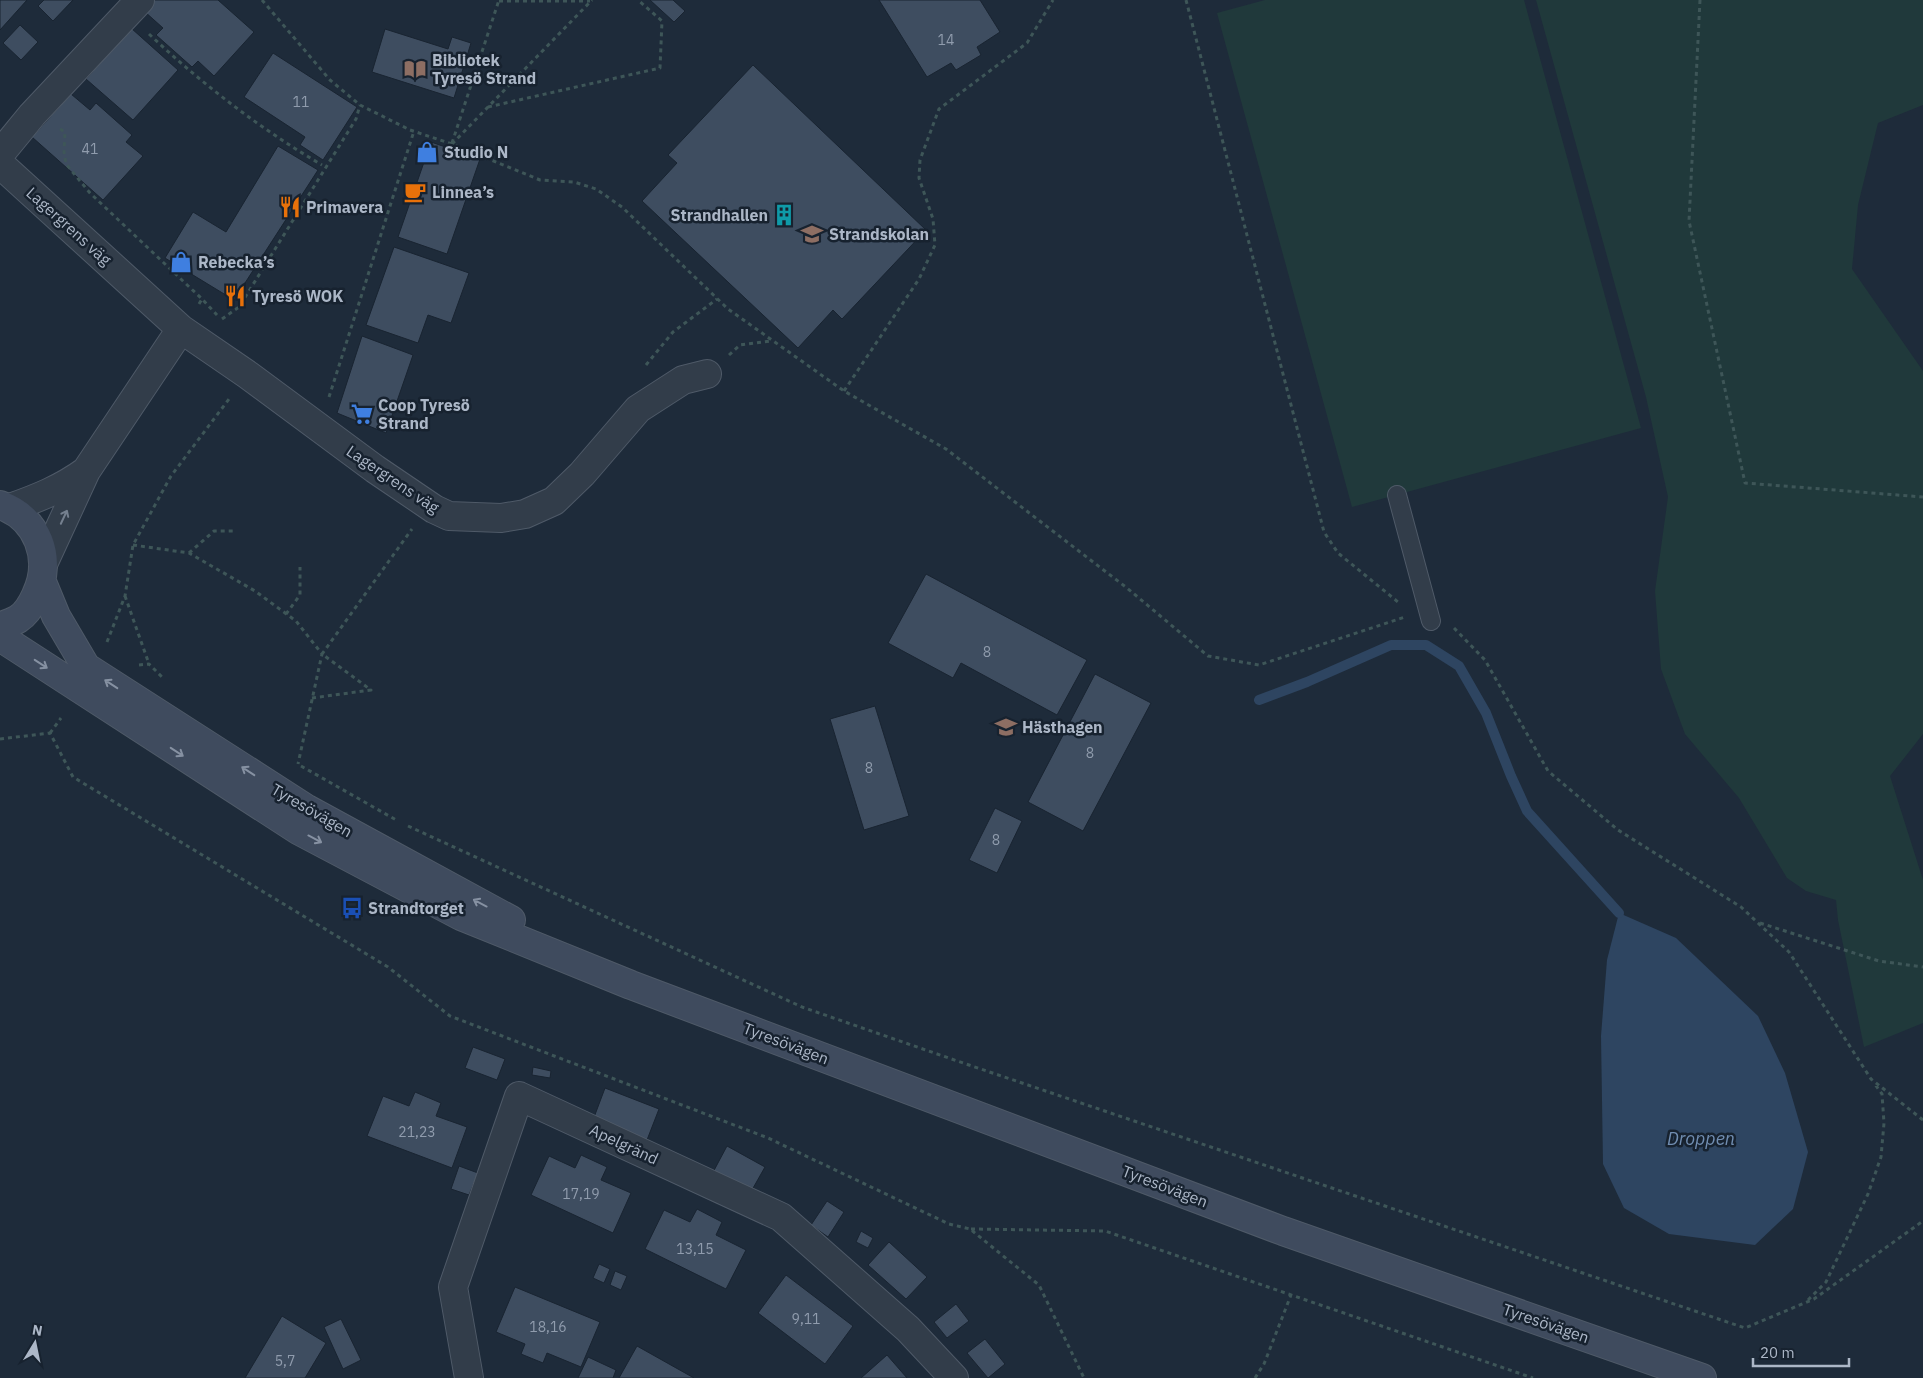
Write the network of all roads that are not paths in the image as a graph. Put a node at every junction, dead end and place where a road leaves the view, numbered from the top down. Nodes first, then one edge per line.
1 (134, 7) edge
2 (0, 154) edge
3 (0, 164) edge
4 (182, 329) junction
5 (707, 374) road end
6 (86, 471) junction
7 (1397, 495) dead end
8 (5, 506) edge
9 (43, 572) junction
10 (1431, 621) road end
11 (0, 627) edge
12 (0, 637) edge
13 (631, 985) junction
14 (469, 1378) edge
15 (954, 1378) edge
16 (1702, 1378) edge

1 - 2 street
3 - 4 street, Lagergrens väg
4 - 5 street, Lagergrens väg
4 - 6 street
6 - 8 street
9 -> 6 street
7 - 10 lane
8 - 9 main road, Tyresövägen
9 - 11 main road
13 -> 9 main road, Tyresövägen
12 -> 13 main road, Tyresövägen
13 - 16 main road, Tyresövägen
14 - 15 street, Apelgränd

